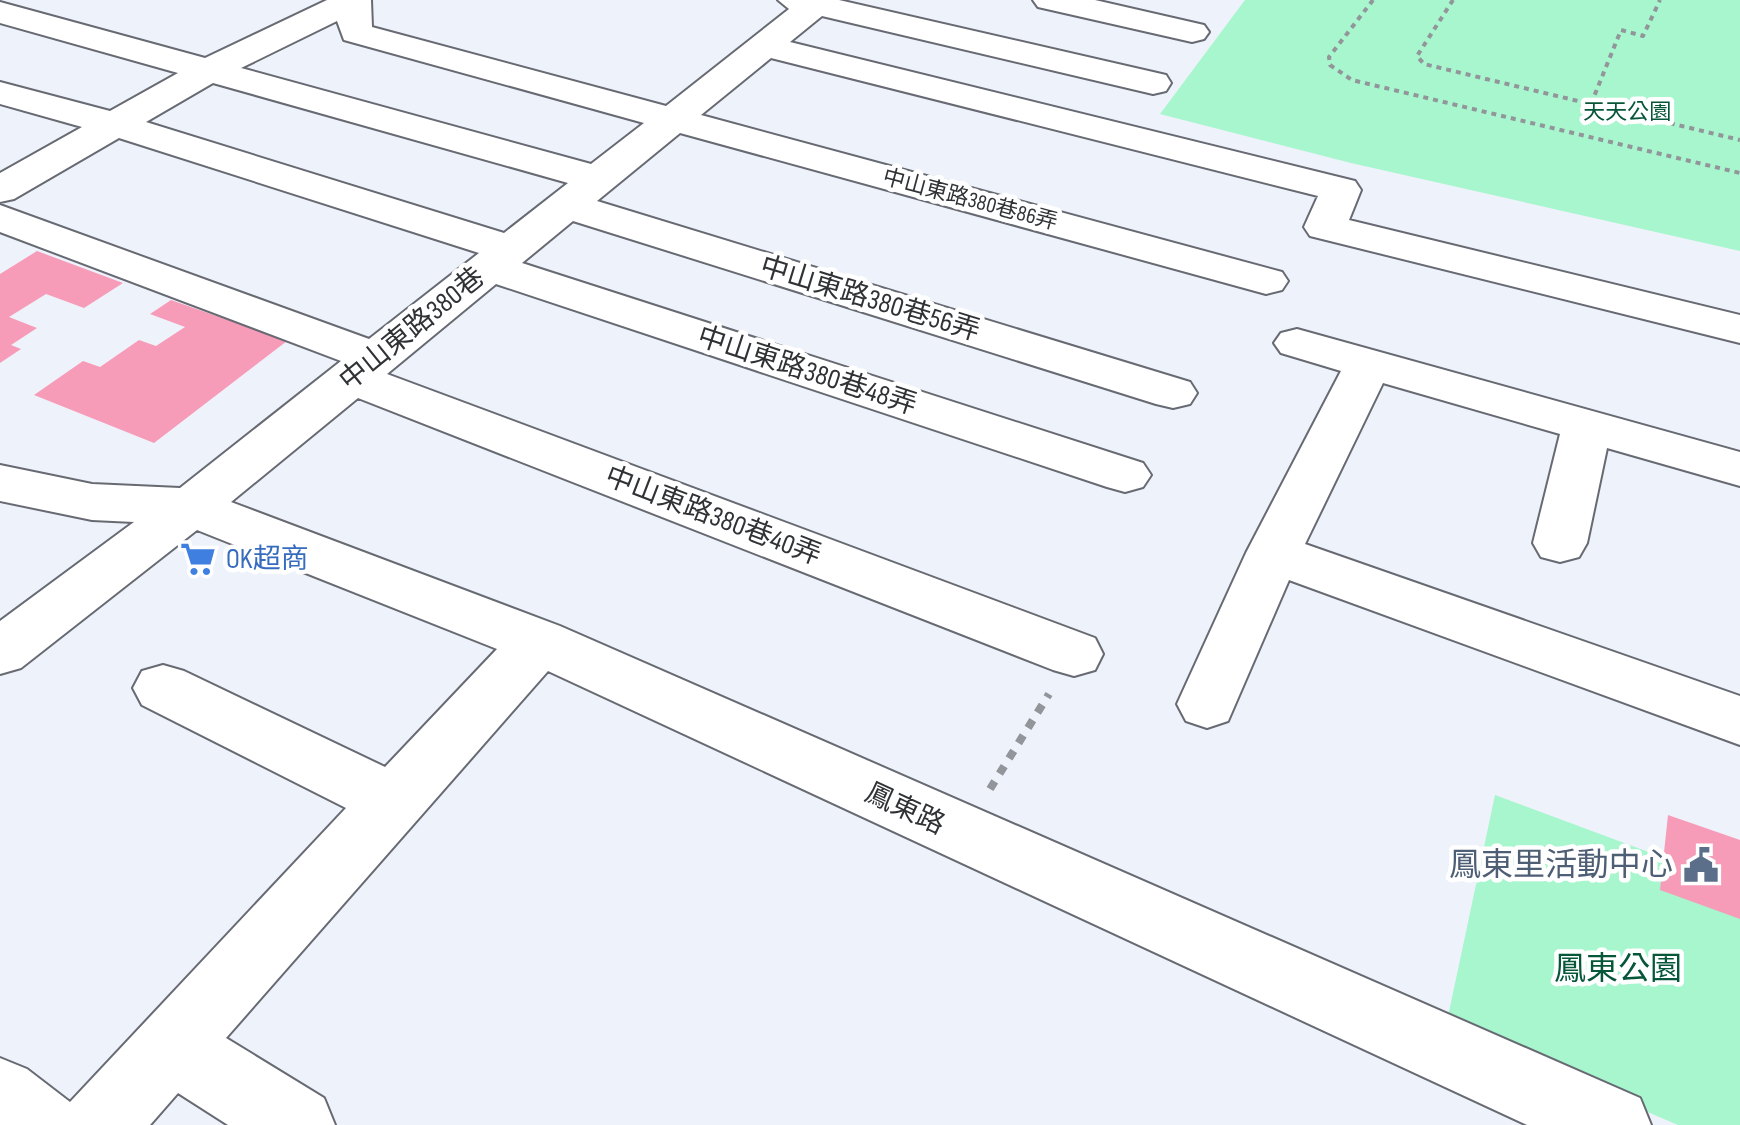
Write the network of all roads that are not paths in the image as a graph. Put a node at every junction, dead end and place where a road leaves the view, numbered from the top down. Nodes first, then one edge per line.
1 (351, 0) edge
2 (1050, 0) edge
3 (1216, 0) edge
4 (810, 2) edge
5 (0, 12) edge
6 (1192, 32) junction
7 (764, 46) junction
8 (208, 70) junction
9 (0, 92) edge
10 (674, 118) junction
11 (114, 124) junction
12 (0, 190) edge
13 (582, 192) junction
14 (0, 218) edge
15 (500, 258) junction
16 (1266, 281) dead end
17 (1740, 329) edge
18 (1297, 342) dead end
19 (1369, 364) junction
20 (364, 368) junction
21 (1173, 393) dead end
22 (1587, 425) junction
23 (1740, 469) edge
24 (1125, 476) dead end
25 (0, 483) edge
26 (191, 507) junction
27 (1560, 543) dead end
28 (1273, 553) junction
29 (538, 642) junction
30 (0, 652) edge
31 (1074, 654) road end
32 (162, 688) dead end
33 (1207, 704) dead end
34 (1740, 721) edge
35 (393, 802) junction
36 (171, 1046) junction
37 (0, 1095) edge
38 (41, 1125) edge
39 (99, 1125) edge
40 (297, 1125) edge
41 (1612, 1125) edge

1 - 8 street
1 - 10 street, 中山東路380巷86弄
2 - 6 street
3 - 6 street
4 - 6 street
4 - 7 street, 中山東路380巷
5 - 8 street, 中山東路380巷56弄
7 - 10 street, 中山東路380巷
7 - 17 street
8 - 11 street
8 - 13 street, 中山東路380巷56弄
9 - 11 street, 中山東路380巷48弄
10 - 13 street, 中山東路380巷
10 - 16 street, 中山東路380巷86弄
11 - 12 street
11 - 15 street, 中山東路380巷48弄
13 - 15 street, 中山東路380巷
13 - 21 street, 中山東路380巷56弄
14 - 20 street, 中山東路380巷40弄
15 - 20 street, 中山東路380巷
15 - 24 street, 中山東路380巷48弄
18 - 19 street
19 - 22 street
19 - 28 street
20 - 26 street, 中山東路380巷
20 - 31 street, 中山東路380巷40弄
22 - 23 street
22 - 27 street
25 - 26 street, 鳳東路
26 - 29 street, 鳳東路
26 - 30 street, 中山東路380巷
28 - 33 street
28 - 34 street
29 - 35 street
29 - 41 street, 鳳東路
32 - 35 street
35 - 36 street
36 - 39 street
36 - 40 street
37 - 38 street

